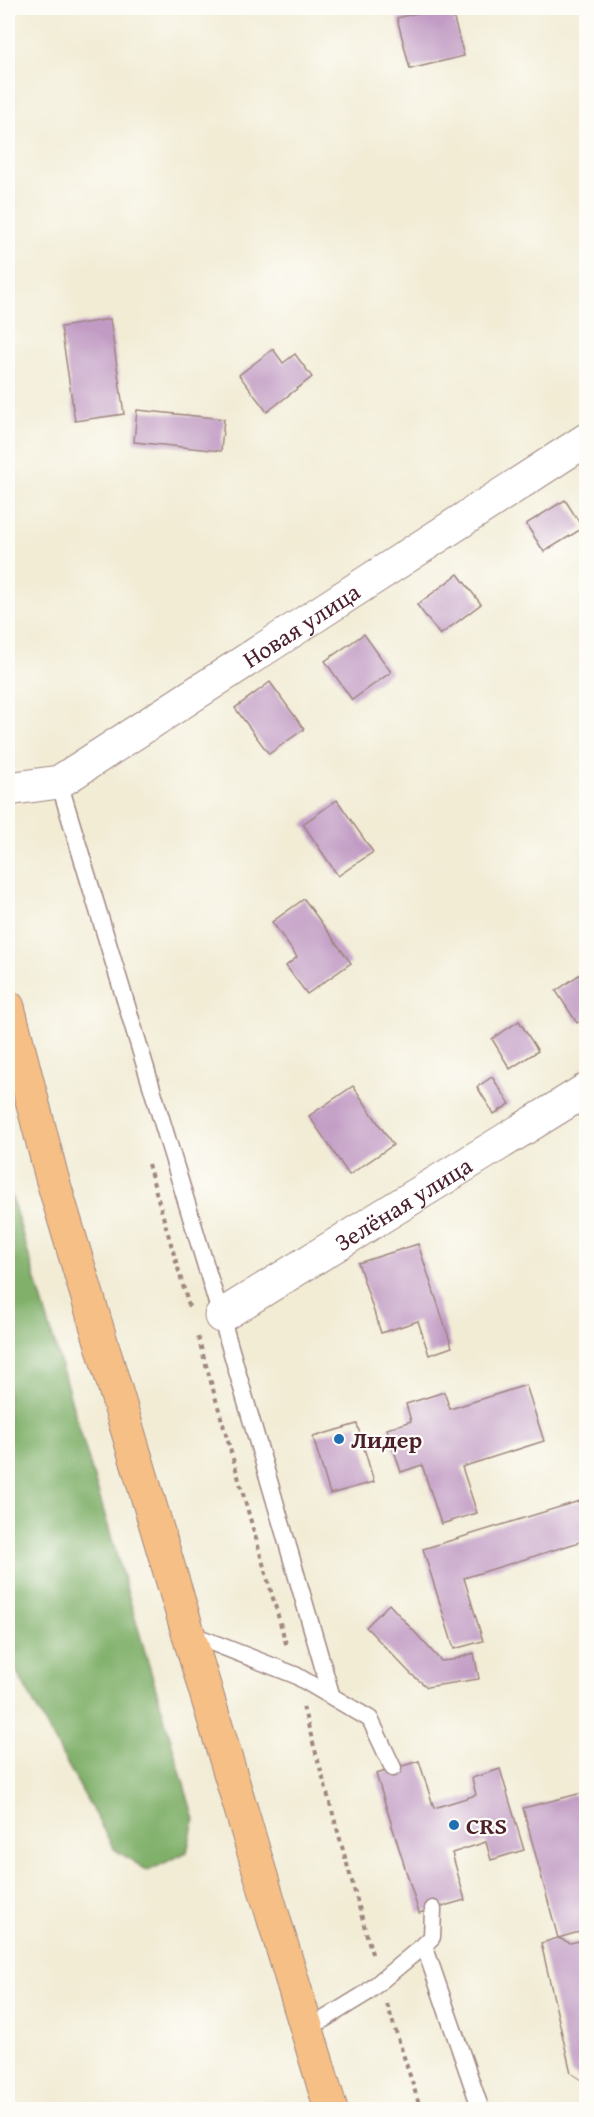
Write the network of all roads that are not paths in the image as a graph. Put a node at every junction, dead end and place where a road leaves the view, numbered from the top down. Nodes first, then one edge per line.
1 (586, 440) edge
2 (59, 782) junction
3 (8, 789) edge
4 (8, 1007) edge
5 (586, 1090) edge
6 (202, 1319) junction
7 (188, 1633) junction
8 (331, 1694) junction
9 (393, 1768) dead end
10 (433, 1909) dead end
11 (424, 1945) junction
12 (308, 2029) junction
13 (331, 2109) edge
14 (481, 2109) edge

1 - 2 street, Новая улица
2 - 3 street, Новая улица
2 - 6 lane
4 - 7 main road
5 - 6 street, Зелёная улица
6 - 8 lane
7 - 8 lane
7 - 12 main road
8 - 9 lane
10 - 11 lane
11 - 12 lane
11 - 14 lane
12 - 13 main road

